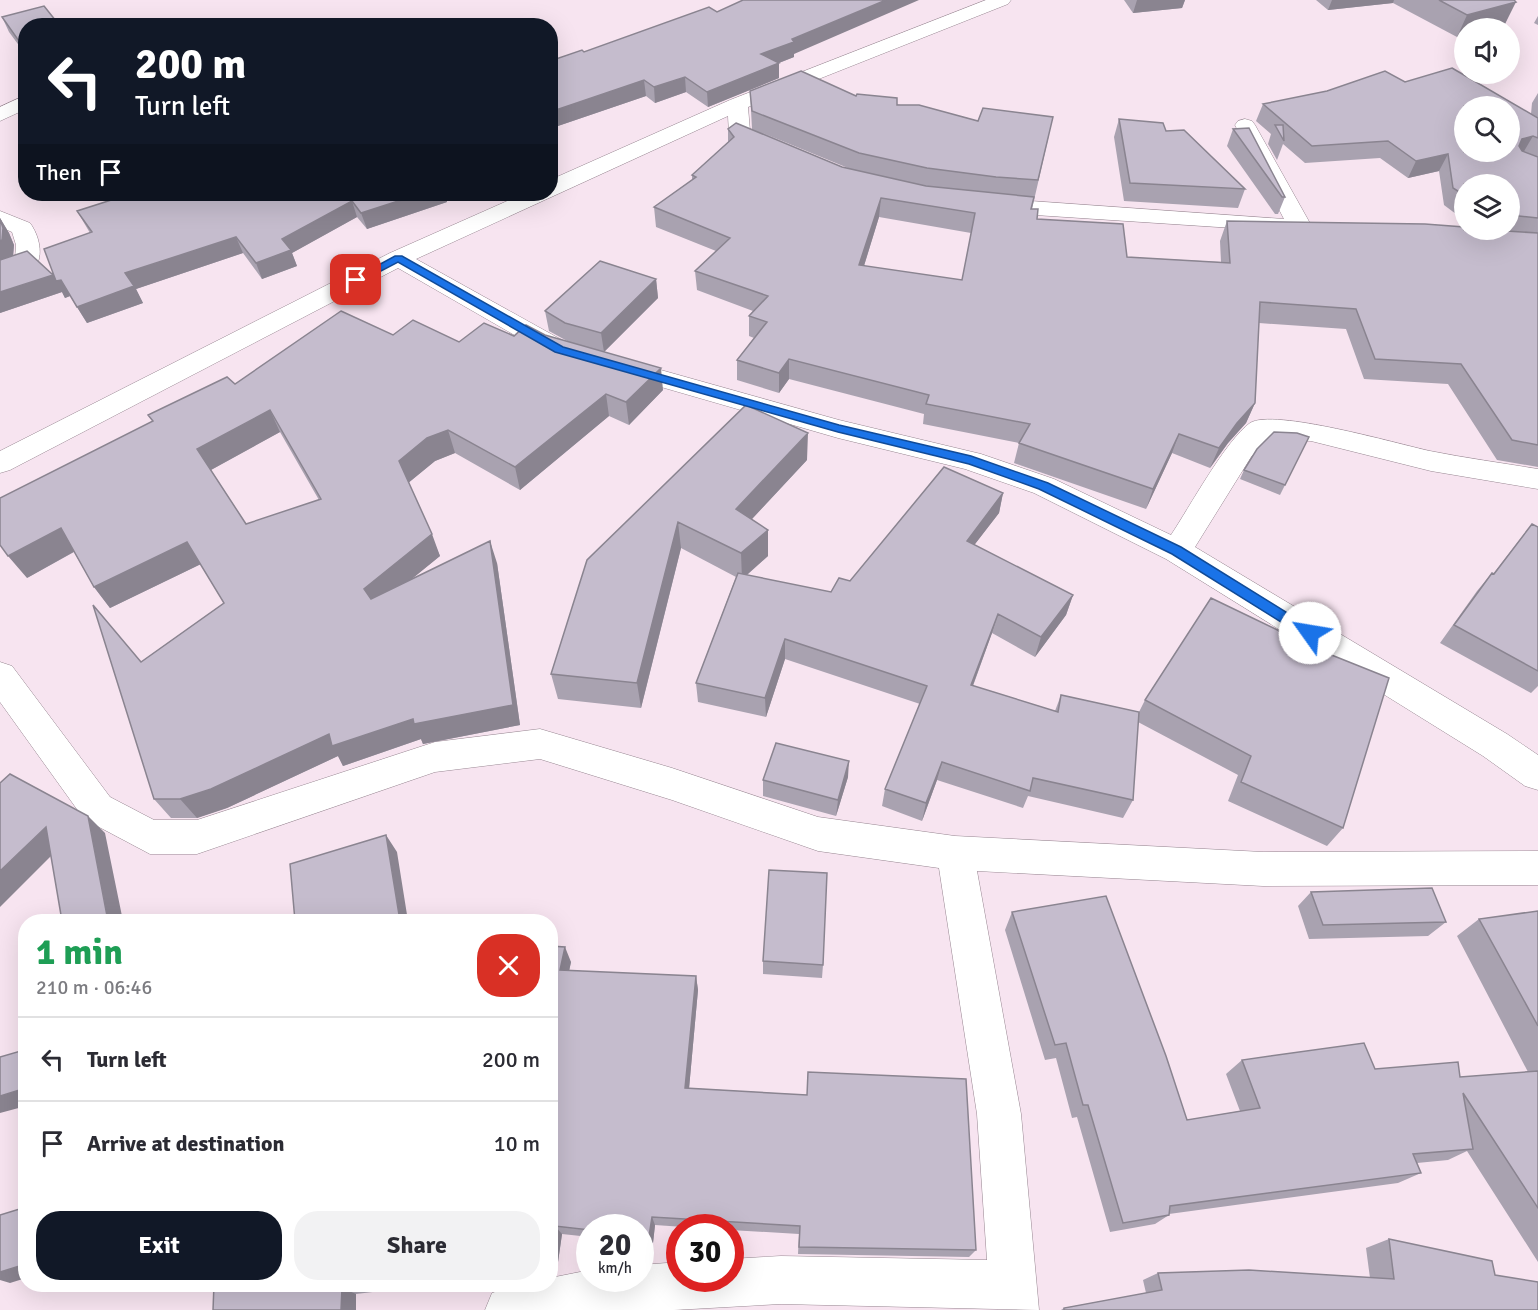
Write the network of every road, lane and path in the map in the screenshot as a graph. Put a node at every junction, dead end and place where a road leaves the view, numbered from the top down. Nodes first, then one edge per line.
1 (1002, 0) edge
2 (737, 104) junction
3 (18, 105) edge
4 (0, 115) edge
5 (1245, 125) dead end
6 (794, 157) edge
7 (558, 185) edge
8 (525, 201) edge
9 (970, 202) edge
10 (0, 218) edge
11 (1299, 225) junction
12 (1323, 227) edge
13 (398, 258) junction
14 (0, 272) edge
15 (0, 463) edge
16 (1538, 479) edge
17 (1177, 551) junction
18 (0, 676) edge
19 (1538, 775) edge
20 (955, 854) junction
21 (1538, 868) edge
22 (1014, 1297) edge
23 (509, 1310) edge

1 - 2 street
2 - 6 street
2 - 7 street
3 - 4 street
5 - 11 street
8 - 13 street
9 - 11 street
10 - 14 street
11 - 12 street
13 - 15 street
13 - 17 street
16 - 17 street
17 - 19 street
18 - 20 street
20 - 21 street
20 - 22 street
22 - 23 street

